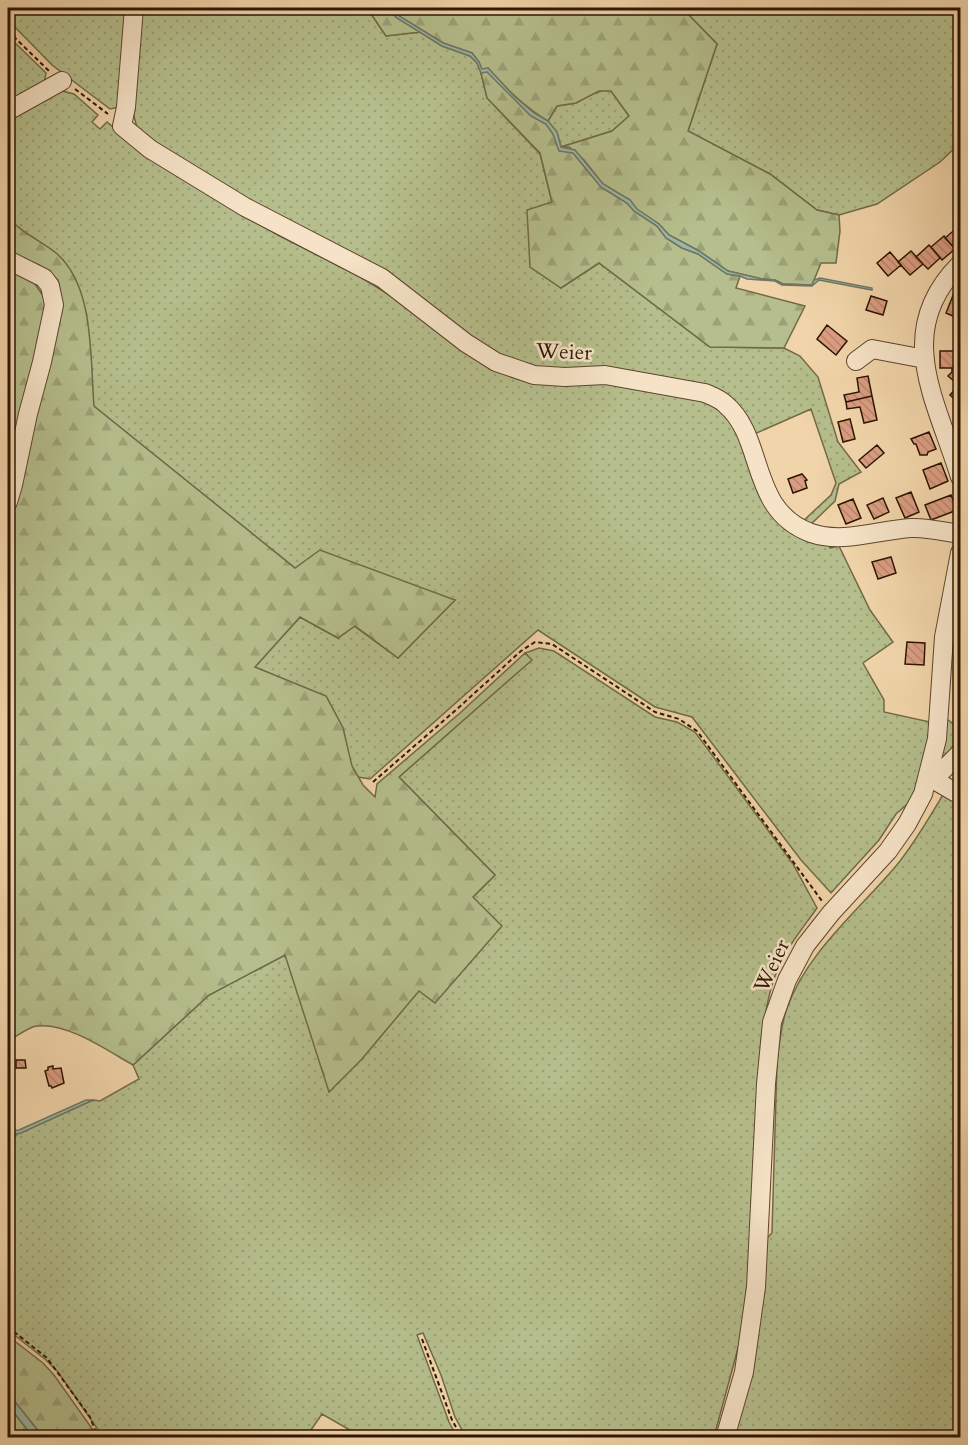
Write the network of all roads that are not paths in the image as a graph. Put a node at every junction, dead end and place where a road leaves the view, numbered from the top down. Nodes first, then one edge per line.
1 (134, 8) edge
2 (62, 81) road end
3 (8, 111) edge
4 (8, 260) edge
5 (960, 264) edge
6 (925, 359) junction
7 (856, 361) dead end
8 (960, 477) edge
9 (8, 502) edge
10 (960, 534) edge
11 (960, 553) edge
12 (960, 753) edge
13 (932, 777) junction
14 (960, 795) edge
15 (725, 1437) edge

1 - 10 street, Weier
2 - 3 street
4 - 9 street
5 - 6 street
6 - 7 street
6 - 8 street
11 - 13 street, Weier
12 - 13 street
13 - 14 street
13 - 15 street, Weier

